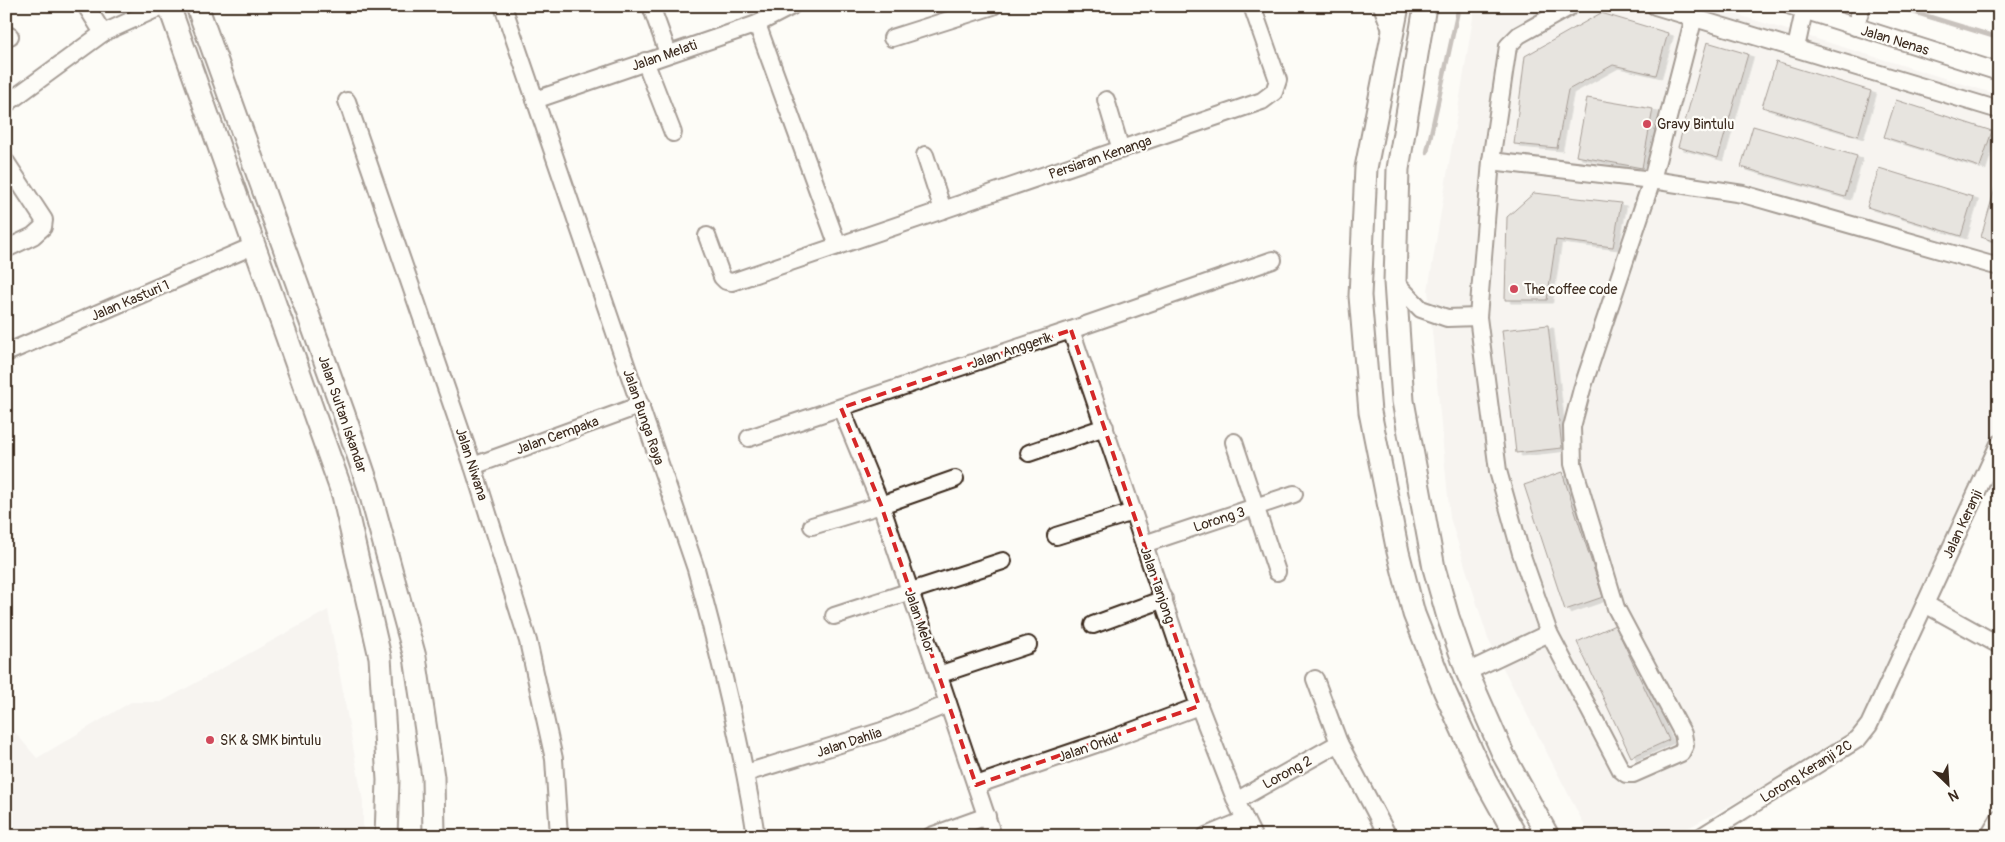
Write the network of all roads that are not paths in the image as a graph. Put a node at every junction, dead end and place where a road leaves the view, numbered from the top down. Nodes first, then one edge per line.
1 (86, 6) edge
2 (163, 6) edge
3 (169, 6) edge
4 (197, 6) edge
5 (503, 6) edge
6 (651, 6) edge
7 (792, 6) edge
8 (993, 6) edge
9 (1252, 6) edge
10 (1382, 6) edge
11 (1398, 6) edge
12 (1571, 6) edge
13 (1655, 6) edge
14 (1425, 8) edge
15 (1798, 8) edge
16 (1861, 8) edge
17 (1694, 17) junction
18 (757, 24) junction
19 (1855, 27) junction
20 (103, 34) junction
21 (1392, 35) junction
22 (892, 38) dead end
23 (1796, 48) junction
24 (668, 53) junction
25 (645, 61) junction
26 (1999, 72) edge
27 (535, 100) junction
28 (1106, 100) dead end
29 (347, 101) dead end
30 (7, 102) edge
31 (1999, 110) edge
32 (673, 133) dead end
33 (1121, 150) junction
34 (925, 154) dead end
35 (1491, 161) junction
36 (6, 162) edge
37 (1652, 180) junction
38 (943, 210) junction
39 (707, 236) dead end
40 (253, 246) junction
41 (838, 246) junction
42 (6, 249) edge
43 (1273, 260) dead end
44 (1999, 267) edge
45 (1395, 282) junction
46 (1478, 317) junction
47 (1071, 330) junction
48 (6, 353) edge
49 (640, 405) junction
50 (841, 408) junction
51 (1105, 427) junction
52 (749, 438) dead end
53 (1234, 442) dead end
54 (1999, 444) edge
55 (1029, 453) dead end
56 (473, 466) junction
57 (956, 479) dead end
58 (1294, 494) dead end
59 (881, 505) junction
60 (1256, 507) junction
61 (1133, 512) junction
62 (812, 526) dead end
63 (1056, 536) dead end
64 (1144, 544) junction
65 (1002, 561) dead end
66 (1277, 572) dead end
67 (910, 590) junction
68 (1164, 599) junction
69 (1925, 604) junction
70 (834, 616) dead end
71 (1093, 625) dead end
72 (1549, 633) junction
73 (1028, 645) dead end
74 (1999, 645) edge
75 (1467, 672) junction
76 (938, 675) junction
77 (1315, 679) dead end
78 (948, 704) junction
79 (1199, 706) junction
80 (1339, 743) junction
81 (746, 773) junction
82 (976, 785) junction
83 (1236, 801) junction
84 (986, 816) junction
85 (1999, 819) edge
86 (1244, 820) junction
87 (386, 836) edge
88 (434, 836) edge
89 (559, 836) edge
90 (756, 836) edge
91 (931, 836) edge
92 (993, 836) edge
93 (1206, 836) edge
94 (1253, 836) edge
95 (1388, 836) edge
96 (1516, 836) edge
97 (1548, 836) edge
98 (1702, 836) edge
99 (1989, 836) edge

1 - 20 street
2 - 20 street
3 - 40 main road, Jalan Sultan Iskandar
4 - 88 main road, Jalan Sultan Iskandar
5 - 27 street, Jalan Bunga Raya
6 - 24 street
7 - 18 street, Jalan Melati
8 - 22 street
9 - 33 street, Persiaran Kenanga
10 - 21 street
11 - 21 main road
12 - 35 street
13 - 17 street
14 - 45 main road
15 - 19 street, Jalan Nenas
15 - 23 street
16 - 19 street
17 - 23 street
17 - 37 street
18 - 24 street, Jalan Melati
18 - 41 street
19 - 26 street, Jalan Nenas
20 - 30 street
21 - 96 main road
23 - 31 street
24 - 25 street, Jalan Melati
25 - 27 street, Jalan Melati
25 - 32 street
27 - 49 street, Jalan Bunga Raya
28 - 33 street
29 - 56 street, Jalan Niwana
33 - 38 street, Persiaran Kenanga
34 - 38 street
35 - 37 street
35 - 46 street
36 - 42 street
37 - 44 street
37 - 72 street
38 - 41 street, Persiaran Kenanga
39 - 41 street, Persiaran Kenanga
40 - 48 street, Jalan Kasturi 1
40 - 87 main road, Jalan Sultan Iskandar
43 - 47 street, Jalan Anggerik
45 - 46 street
45 - 75 main road
46 - 72 street
47 - 50 street, Jalan Anggerik
47 - 51 street, Jalan Tanjong
49 - 56 street, Jalan Cempaka
49 - 81 street, Jalan Bunga Raya
50 - 52 street, Jalan Anggerik
50 - 59 street, Jalan Melor
51 - 55 street
51 - 61 street, Jalan Tanjong
53 - 60 street
54 - 69 street, Jalan Keranji
56 - 89 street, Jalan Niwana
57 - 59 street
58 - 60 street, Lorong 3
59 - 62 street
59 - 67 street, Jalan Melor
60 - 64 street, Lorong 3
60 - 66 street
61 - 63 street
61 - 64 street, Jalan Tanjong
64 - 68 street, Jalan Tanjong
65 - 67 street
67 - 70 street
67 - 76 street, Jalan Melor
68 - 71 street
68 - 79 street, Jalan Tanjong
69 - 74 street
69 - 98 street, Lorong Keranji 2C
72 - 75 street
73 - 76 street
75 - 97 main road
76 - 78 street, Jalan Melor
77 - 80 street
78 - 81 street, Jalan Dahlia
78 - 82 street, Jalan Melor
79 - 82 street, Jalan Orkid
79 - 83 street, Jalan Tanjong
80 - 83 street, Lorong 2
80 - 95 street
81 - 90 street, Jalan Bunga Raya
82 - 84 street, Jalan Melor
83 - 86 street, Jalan Tanjong
84 - 91 street
84 - 92 street, Jalan Melor
85 - 99 street
86 - 93 street
86 - 94 street, Jalan Tanjong

